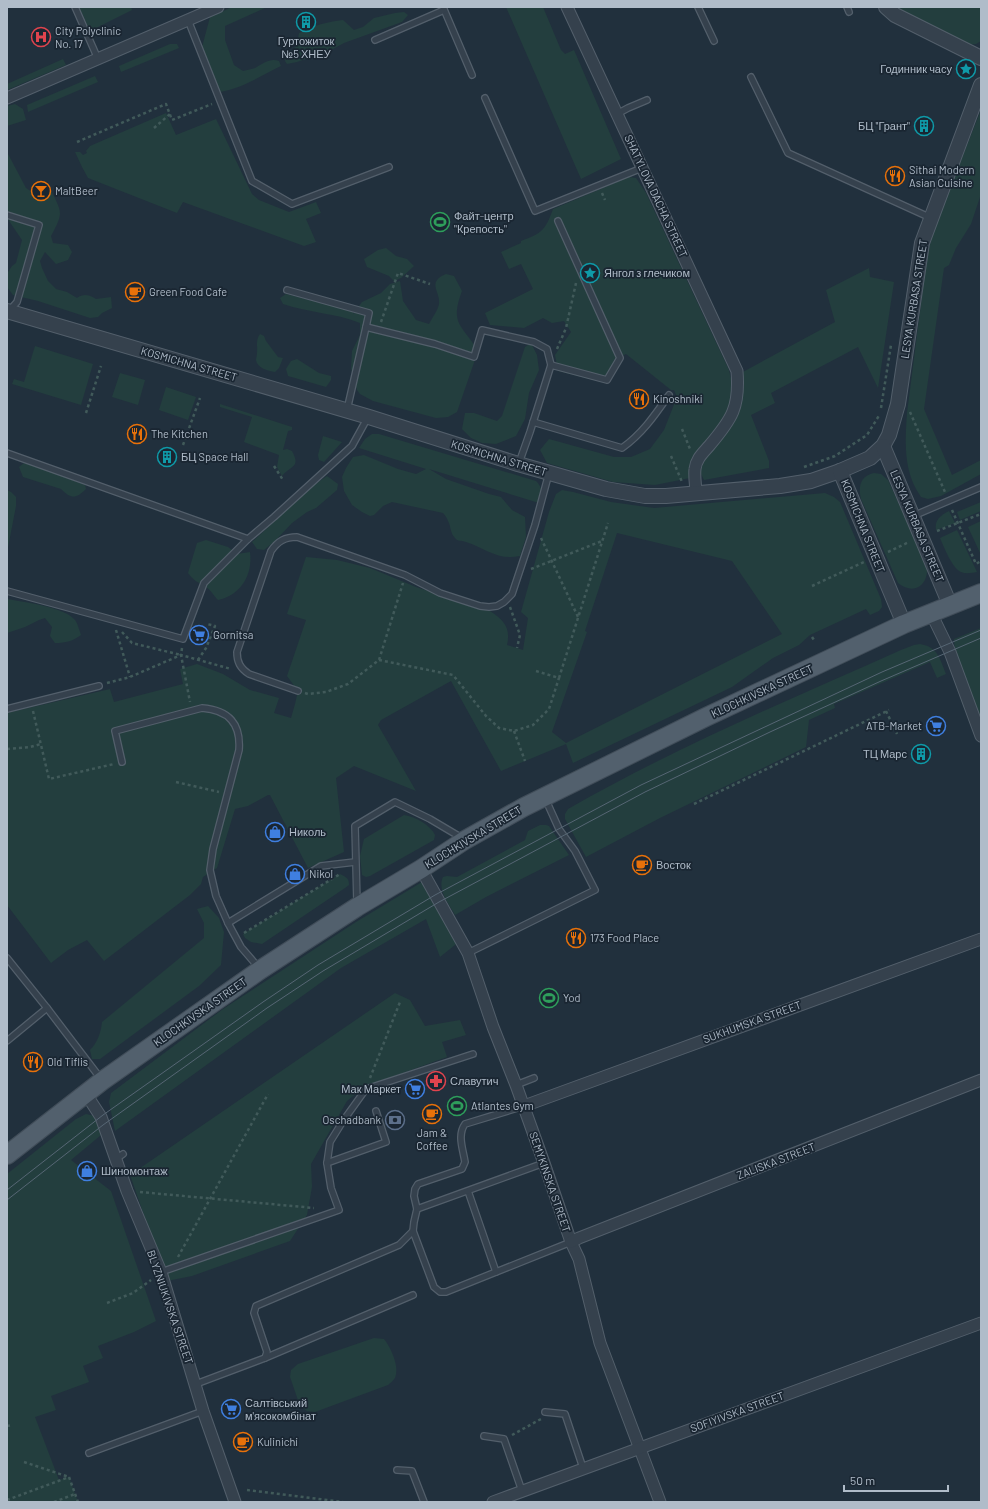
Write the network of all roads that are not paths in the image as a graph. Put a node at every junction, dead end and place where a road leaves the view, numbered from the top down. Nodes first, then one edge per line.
1 (75, 7) edge
2 (218, 7) edge
3 (567, 7) edge
4 (698, 7) edge
5 (886, 7) edge
6 (443, 9) edge
7 (188, 20) junction
8 (375, 40) dead end
9 (714, 41) dead end
10 (981, 58) edge
11 (98, 59) junction
12 (472, 75) dead end
13 (751, 77) dead end
14 (981, 85) edge
15 (7, 98) edge
16 (485, 98) dead end
17 (647, 100) dead end
18 (617, 114) junction
19 (389, 167) dead end
20 (642, 168) junction
21 (7, 215) edge
22 (931, 218) junction
23 (558, 221) dead end
24 (287, 290) dead end
25 (8, 313) edge
26 (366, 327) junction
27 (551, 365) junction
28 (669, 395) dead end
29 (347, 410) junction
30 (368, 417) junction
31 (533, 422) junction
32 (883, 446) junction
33 (7, 453) edge
34 (518, 464) junction
35 (840, 471) junction
36 (549, 473) junction
37 (981, 487) edge
38 (696, 494) junction
39 (913, 516) junction
40 (248, 539) junction
41 (7, 591) edge
42 (981, 593) edge
43 (950, 605) junction
44 (931, 612) junction
45 (904, 624) junction
46 (99, 686) road end
47 (298, 690) road end
48 (7, 709) edge
49 (981, 736) edge
50 (122, 762) road end
51 (545, 796) junction
52 (465, 840) junction
53 (355, 863) junction
54 (421, 869) junction
55 (357, 907) junction
56 (228, 923) junction
57 (981, 939) edge
58 (468, 954) junction
59 (7, 958) edge
60 (260, 970) junction
61 (47, 1008) junction
62 (7, 1041) edge
63 (473, 1054) dead end
64 (534, 1078) dead end
65 (981, 1080) edge
66 (102, 1081) junction
67 (516, 1085) junction
68 (86, 1094) junction
69 (524, 1106) junction
70 (376, 1111) dead end
71 (7, 1155) edge
72 (327, 1163) junction
73 (544, 1163) junction
74 (468, 1191) junction
75 (417, 1209) junction
76 (414, 1231) junction
77 (571, 1242) junction
78 (166, 1270) junction
79 (496, 1272) junction
80 (413, 1295) dead end
81 (981, 1322) edge
82 (264, 1358) junction
83 (196, 1384) junction
84 (203, 1411) junction
85 (544, 1412) dead end
86 (484, 1436) dead end
87 (640, 1447) junction
88 (89, 1453) dead end
89 (583, 1468) junction
90 (397, 1470) dead end
91 (522, 1491) junction
92 (235, 1502) edge
93 (424, 1502) edge
94 (492, 1502) edge
95 (660, 1502) edge

1 - 11 lane
2 - 7 street
3 - 18 street, SHATYLOVA DACHA STREET
4 - 9 lane
5 - 10 street
6 - 8 lane
6 - 12 lane
7 - 11 street
7 - 19 lane
11 - 15 street
13 - 22 lane
14 - 22 street, LESYA KURBASA STREET
16 - 20 lane
17 - 18 lane
18 - 20 street, SHATYLOVA DACHA STREET
20 - 38 street, SHATYLOVA DACHA STREET
21 - 25 lane
22 - 32 street, LESYA KURBASA STREET
23 - 27 lane
24 - 26 lane
25 - 29 street, KOSMICHNA STREET
26 - 27 lane
26 - 29 lane
27 - 31 lane
28 - 31 lane
29 - 30 street, KOSMICHNA STREET
30 - 34 street, KOSMICHNA STREET
30 - 40 lane
31 - 34 lane
32 - 35 street, LESYA KURBASA STREET
32 - 39 street, LESYA KURBASA STREET
33 - 40 lane
34 - 36 street, KOSMICHNA STREET
35 - 38 street, KOSMICHNA STREET
35 - 45 street, KOSMICHNA STREET
36 - 38 street, KOSMICHNA STREET
36 - 47 lane
37 - 39 lane
39 - 43 street, LESYA KURBASA STREET
40 - 41 lane
42 - 43 main road, KLOCHKIVSKA STREET
43 - 44 main road, KLOCHKIVSKA STREET
44 - 45 main road, KLOCHKIVSKA STREET
44 - 49 street
45 - 51 main road, KLOCHKIVSKA STREET
46 - 48 lane
50 - 56 lane
51 - 52 main road, KLOCHKIVSKA STREET
51 - 58 lane
52 - 53 lane
52 - 54 main road, KLOCHKIVSKA STREET
53 - 55 lane
53 - 56 lane
54 - 55 main road, KLOCHKIVSKA STREET
54 - 58 street, SEMYKINSKA STREET
55 - 60 main road, KLOCHKIVSKA STREET
56 - 60 lane
57 - 69 street, SUKHUMSKA STREET
58 - 67 street, SEMYKINSKA STREET
59 - 61 lane
60 - 66 main road, KLOCHKIVSKA STREET
61 - 62 lane
61 - 66 lane
63 - 72 lane
64 - 67 lane
65 - 77 street, ZALISKA STREET
66 - 68 main road, KLOCHKIVSKA STREET
67 - 69 street, SEMYKINSKA STREET
68 - 71 main road, KLOCHKIVSKA STREET
68 - 78 street, BLYZNIUKIVSKA STREET
69 - 73 street, SEMYKINSKA STREET
69 - 75 lane
70 - 72 lane
72 - 78 lane
73 - 74 lane
73 - 77 street, SEMYKINSKA STREET
74 - 75 lane
74 - 79 lane
75 - 76 lane
76 - 79 lane
76 - 82 lane
77 - 79 lane
77 - 87 street, SEMYKINSKA STREET
78 - 83 street, BLYZNIUKIVSKA STREET
80 - 82 lane
81 - 87 street, SOFIYIVSKA STREET
82 - 83 lane
83 - 84 street, BLYZNIUKIVSKA STREET
84 - 88 lane
84 - 92 street, BLYZNIUKIVSKA STREET
85 - 89 lane
86 - 91 lane
87 - 89 street, SOFIYIVSKA STREET
87 - 95 street, SEMYKINSKA STREET
89 - 91 street, SOFIYIVSKA STREET
90 - 93 lane
91 - 94 street, SOFIYIVSKA STREET

